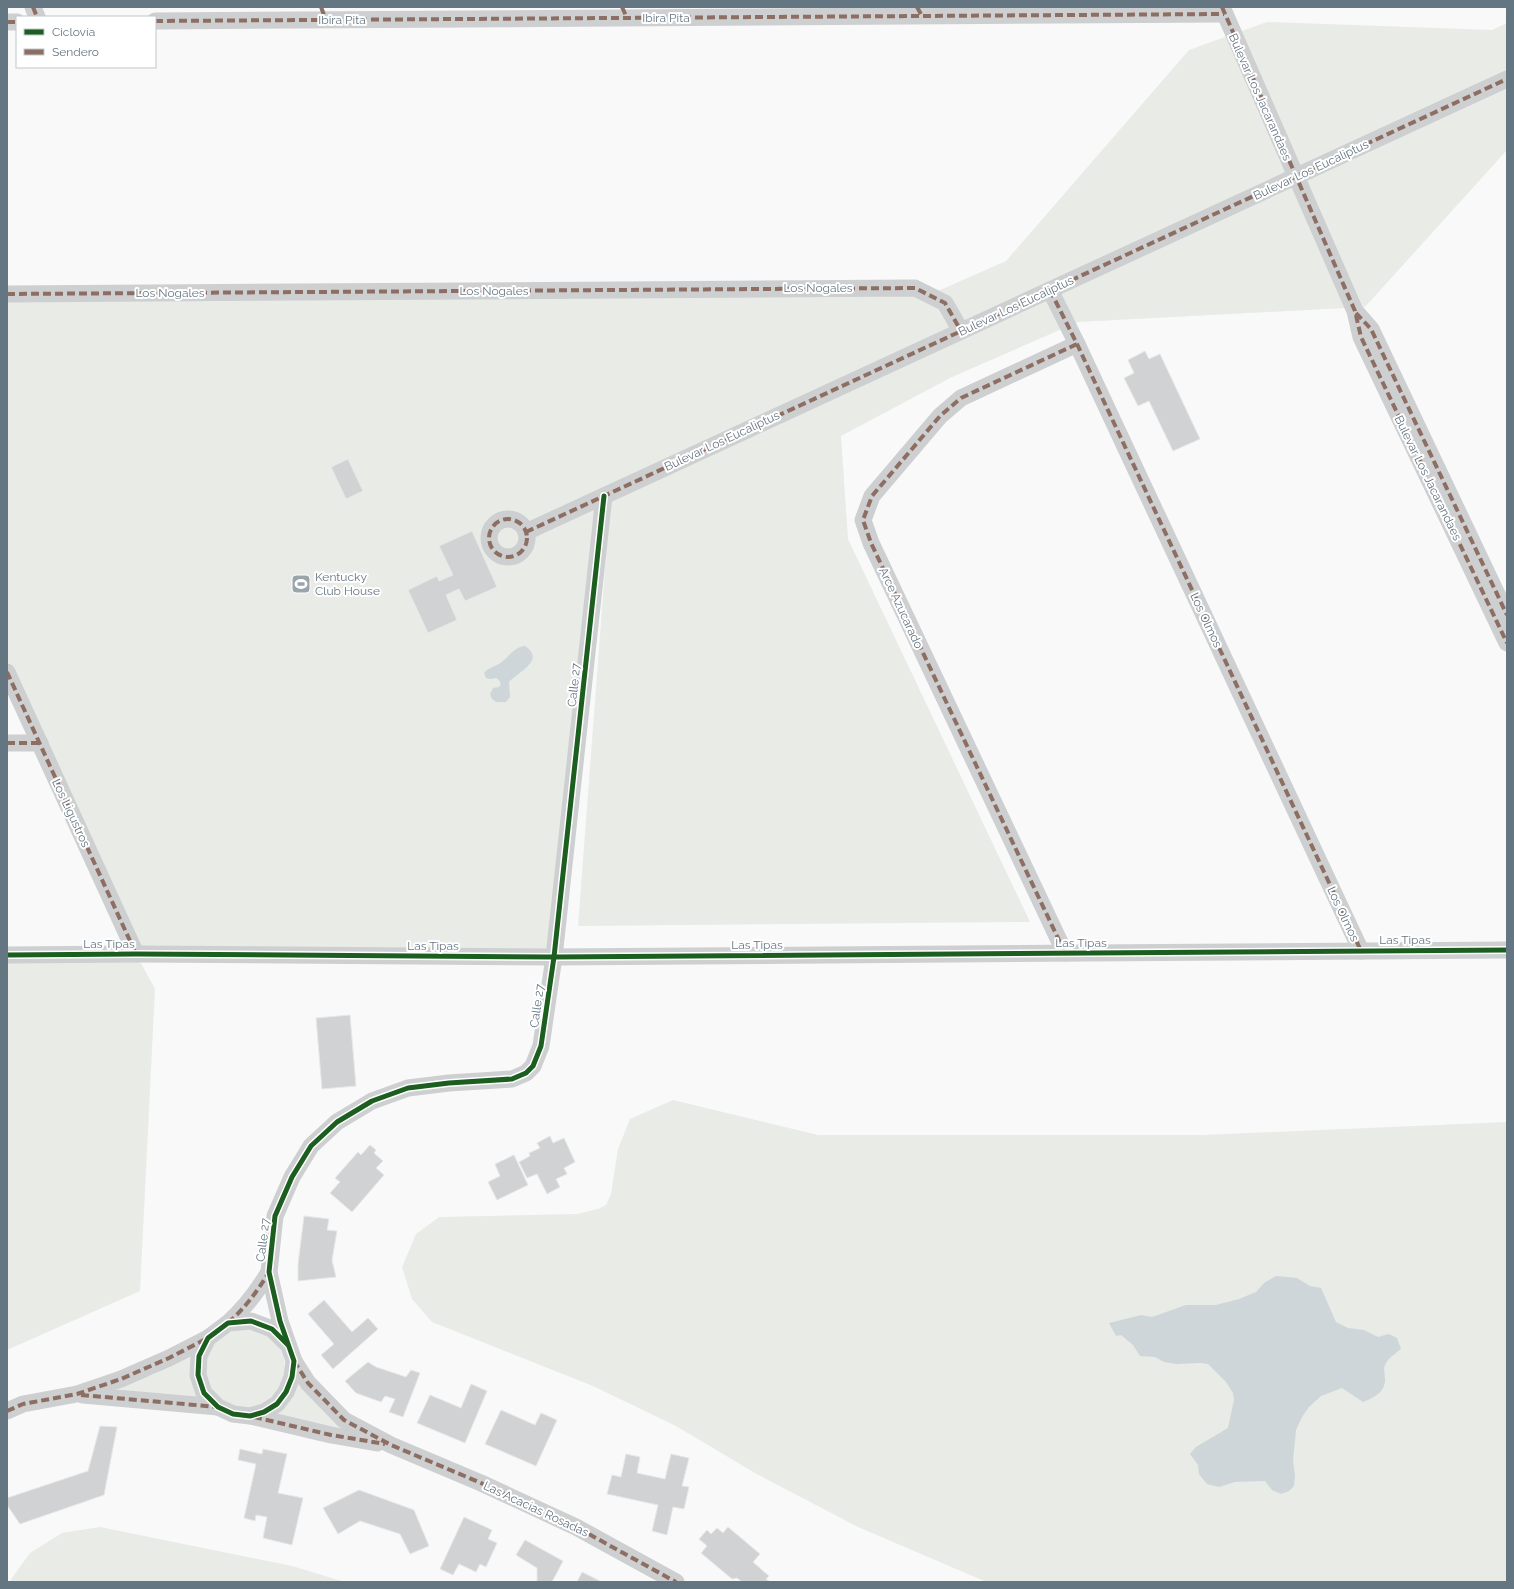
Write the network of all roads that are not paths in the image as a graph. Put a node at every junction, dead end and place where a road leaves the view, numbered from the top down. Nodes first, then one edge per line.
1 (32, 7) edge
2 (1221, 9) edge
3 (624, 12) edge
4 (920, 12) edge
5 (323, 13) edge
6 (36, 16) edge
7 (156, 21) edge
8 (1507, 79) edge
9 (1295, 177) junction
10 (1050, 290) junction
11 (7, 294) edge
12 (1355, 311) junction
13 (962, 331) junction
14 (1077, 344) junction
15 (604, 496) junction
16 (526, 532) dead end
17 (1507, 614) edge
18 (1507, 643) edge
19 (7, 672) edge
20 (7, 743) edge
21 (40, 743) junction
22 (1507, 950) edge
23 (1361, 951) junction
24 (1065, 953) junction
25 (136, 954) junction
26 (7, 955) edge
27 (554, 957) junction
28 (269, 1272) junction
29 (228, 1323) junction
30 (208, 1338) junction
31 (291, 1353) junction
32 (77, 1394) junction
33 (218, 1408) junction
34 (7, 1411) edge
35 (250, 1416) junction
36 (391, 1445) junction
37 (676, 1582) edge

1 - 6 street
2 - 4 street, Ibira Pita
2 - 9 street, Bulevar Los Jacarandaes
3 - 4 street, Ibira Pita
3 - 5 street, Ibira Pita
5 - 7 street, Ibira Pita
8 - 9 street, Bulevar Los Eucaliptus
9 - 10 street, Bulevar Los Eucaliptus
9 - 12 street, Bulevar Los Jacarandaes
10 - 13 street, Bulevar Los Eucaliptus
10 - 14 street, Los Olmos
11 - 13 street, Los Nogales
12 - 17 street, Bulevar Los Jacarandaes
12 - 18 street, Bulevar Los Jacarandaes
13 - 15 street, Bulevar Los Eucaliptus
14 - 23 street, Los Olmos
14 - 24 street, Arce Azucarado
15 - 16 street, Bulevar Los Eucaliptus
15 - 27 street, Calle 27
19 - 21 street, Los Ligustros
20 - 21 street
21 - 25 street, Los Ligustros
22 - 23 street, Las Tipas
23 - 24 street, Las Tipas
24 - 27 street, Las Tipas
25 - 26 street, Las Tipas
25 - 27 street, Las Tipas
27 - 28 street, Calle 27
28 - 29 street, Calle 27
28 - 31 street, Calle 27
29 - 30 street
29 - 31 street
30 - 32 street
30 - 33 street
31 - 35 street
31 - 36 street, Las Acacias Rosadas
32 - 33 street
32 - 34 street
33 - 35 street
35 - 36 street, Las Acacias Rosadas
36 - 37 street, Las Acacias Rosadas

